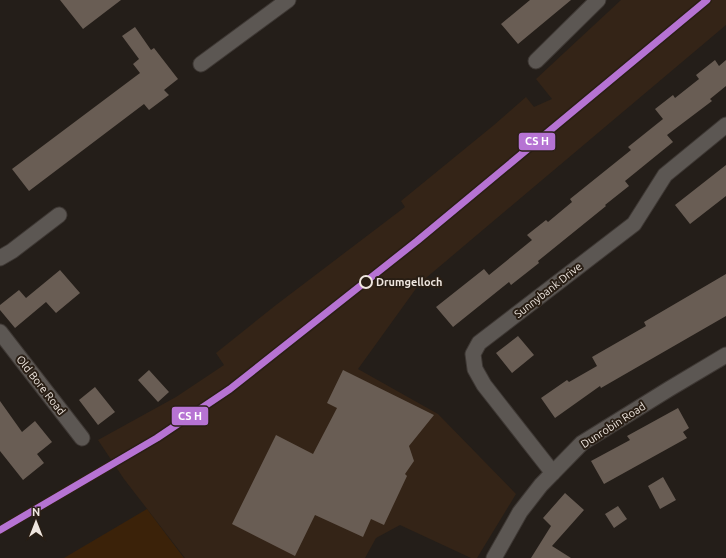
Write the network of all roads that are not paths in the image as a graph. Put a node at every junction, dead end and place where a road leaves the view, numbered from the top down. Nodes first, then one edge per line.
1 (288, 0) edge
2 (598, 0) edge
3 (536, 61) dead end
4 (201, 64) dead end
5 (726, 125) edge
6 (59, 215) dead end
7 (0, 258) edge
8 (0, 332) edge
9 (726, 355) edge
10 (82, 438) dead end
11 (553, 473) junction
12 (494, 558) edge

1 - 4 street
2 - 3 street
5 - 11 street, Sunnybank Drive
6 - 7 street
8 - 10 street, Old Bore Road
9 - 11 street, Dunrobin Road
11 - 12 street, Dunrobin Road

